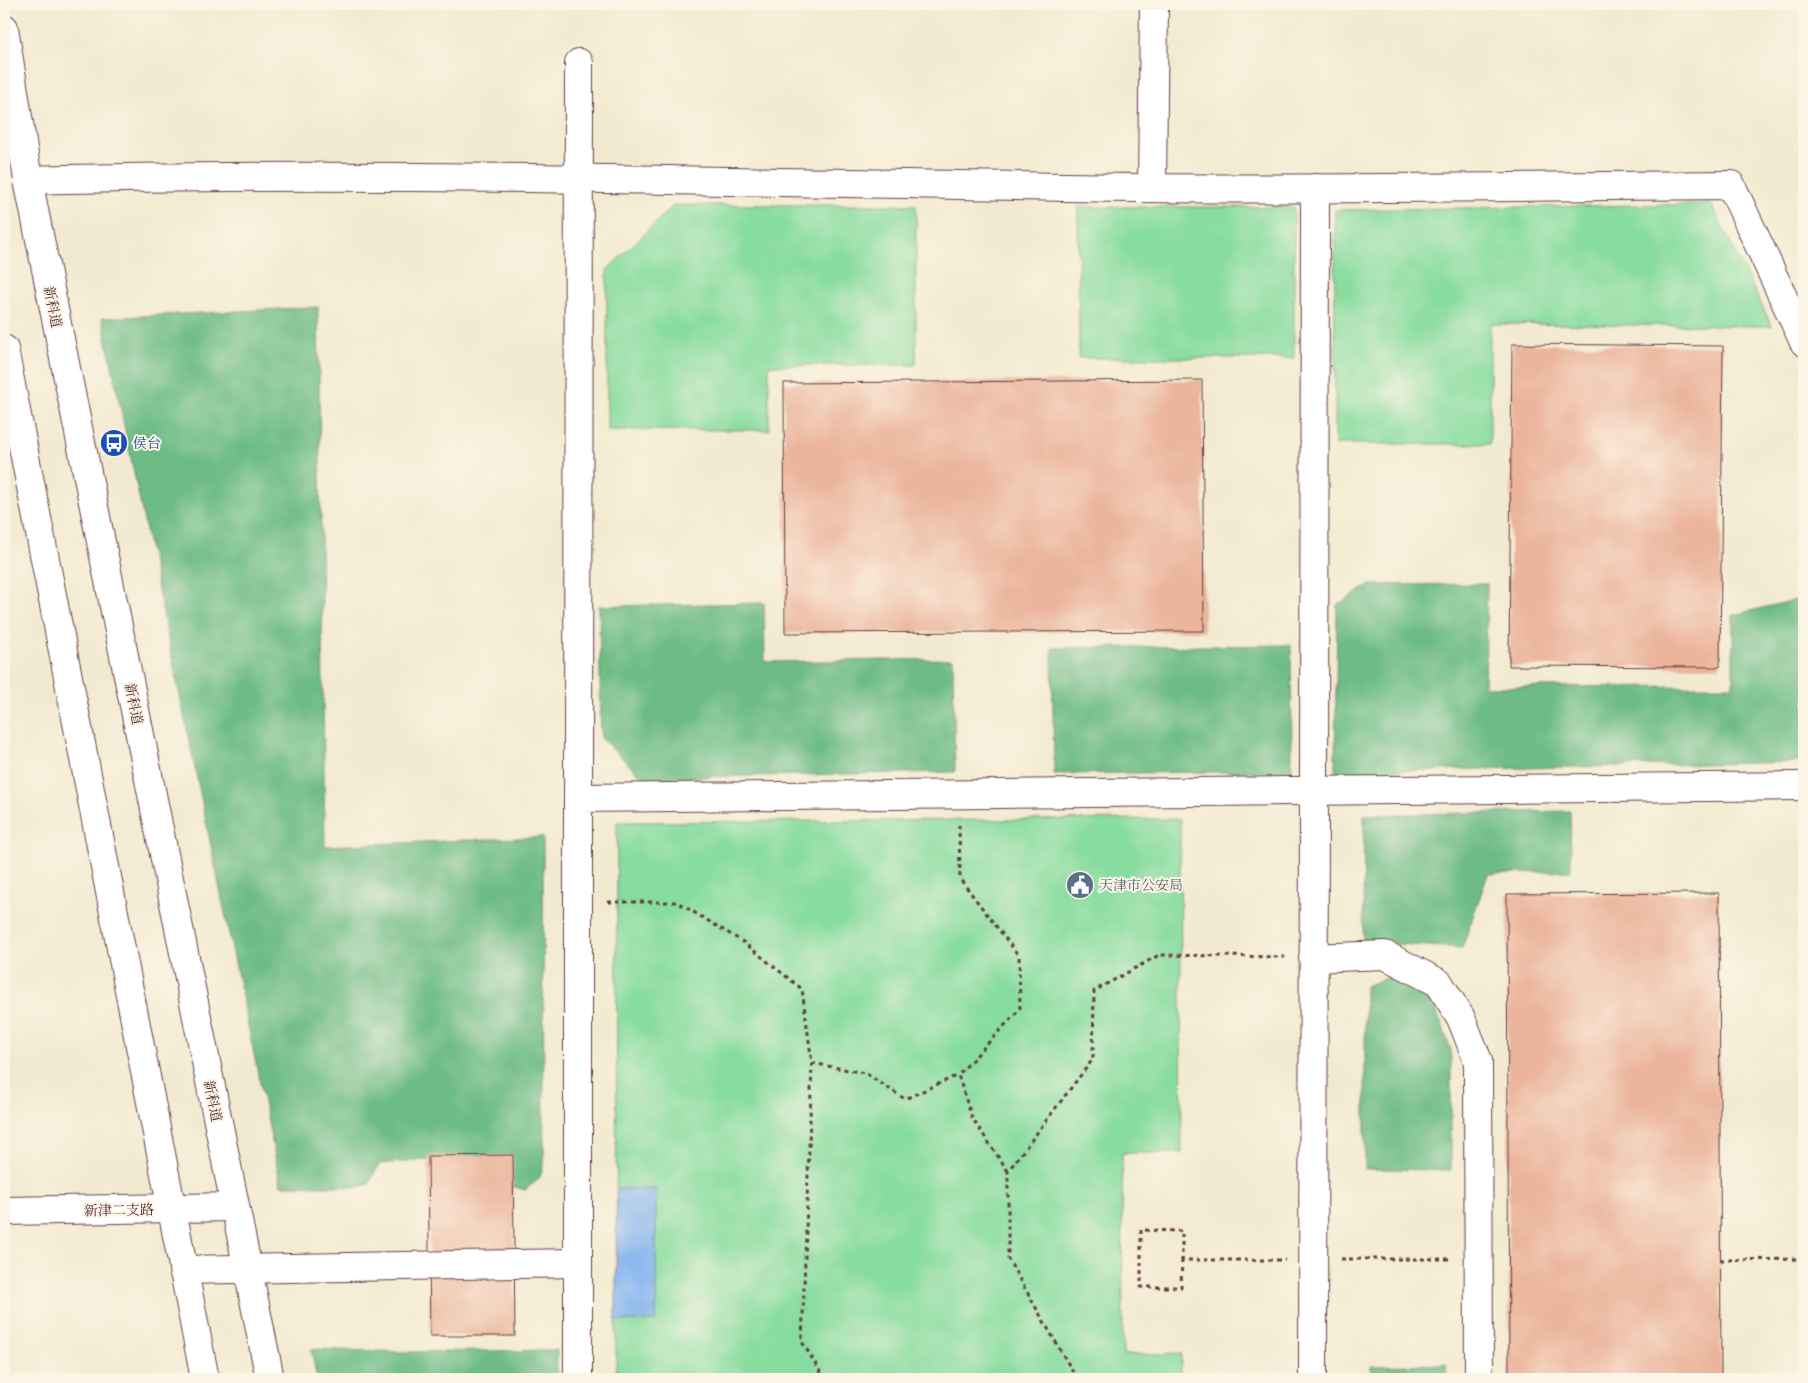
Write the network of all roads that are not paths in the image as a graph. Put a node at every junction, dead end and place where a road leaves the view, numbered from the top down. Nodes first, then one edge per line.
1 (1154, 4) edge
2 (4, 28) edge
3 (580, 63) dead end
4 (580, 179) junction
5 (28, 180) junction
6 (1152, 188) junction
7 (1315, 188) junction
8 (1804, 342) edge
9 (4, 349) edge
10 (1804, 786) edge
11 (1313, 790) junction
12 (578, 798) junction
13 (1313, 958) junction
14 (234, 1207) junction
15 (171, 1210) junction
16 (4, 1212) edge
17 (578, 1263) junction
18 (246, 1268) junction
19 (183, 1270) junction
20 (205, 1379) edge
21 (270, 1379) edge
22 (578, 1379) edge
23 (1313, 1379) edge
24 (1480, 1379) edge

1 - 6 street
2 - 5 street, 新科道
3 - 4 street
4 - 5 street
4 - 6 street
4 - 12 street
5 - 14 street, 新科道
6 - 7 street
7 - 8 street
7 - 11 street
9 - 15 street
10 - 11 street
11 - 12 street
11 - 13 street
12 - 17 street
13 - 23 street
13 - 24 street
14 - 15 street, 新津二支路
14 - 18 street, 新科道
15 - 16 street, 新津二支路
15 - 19 street
17 - 18 street
17 - 22 street
18 - 19 street
18 - 21 street, 新科道
19 - 20 street

